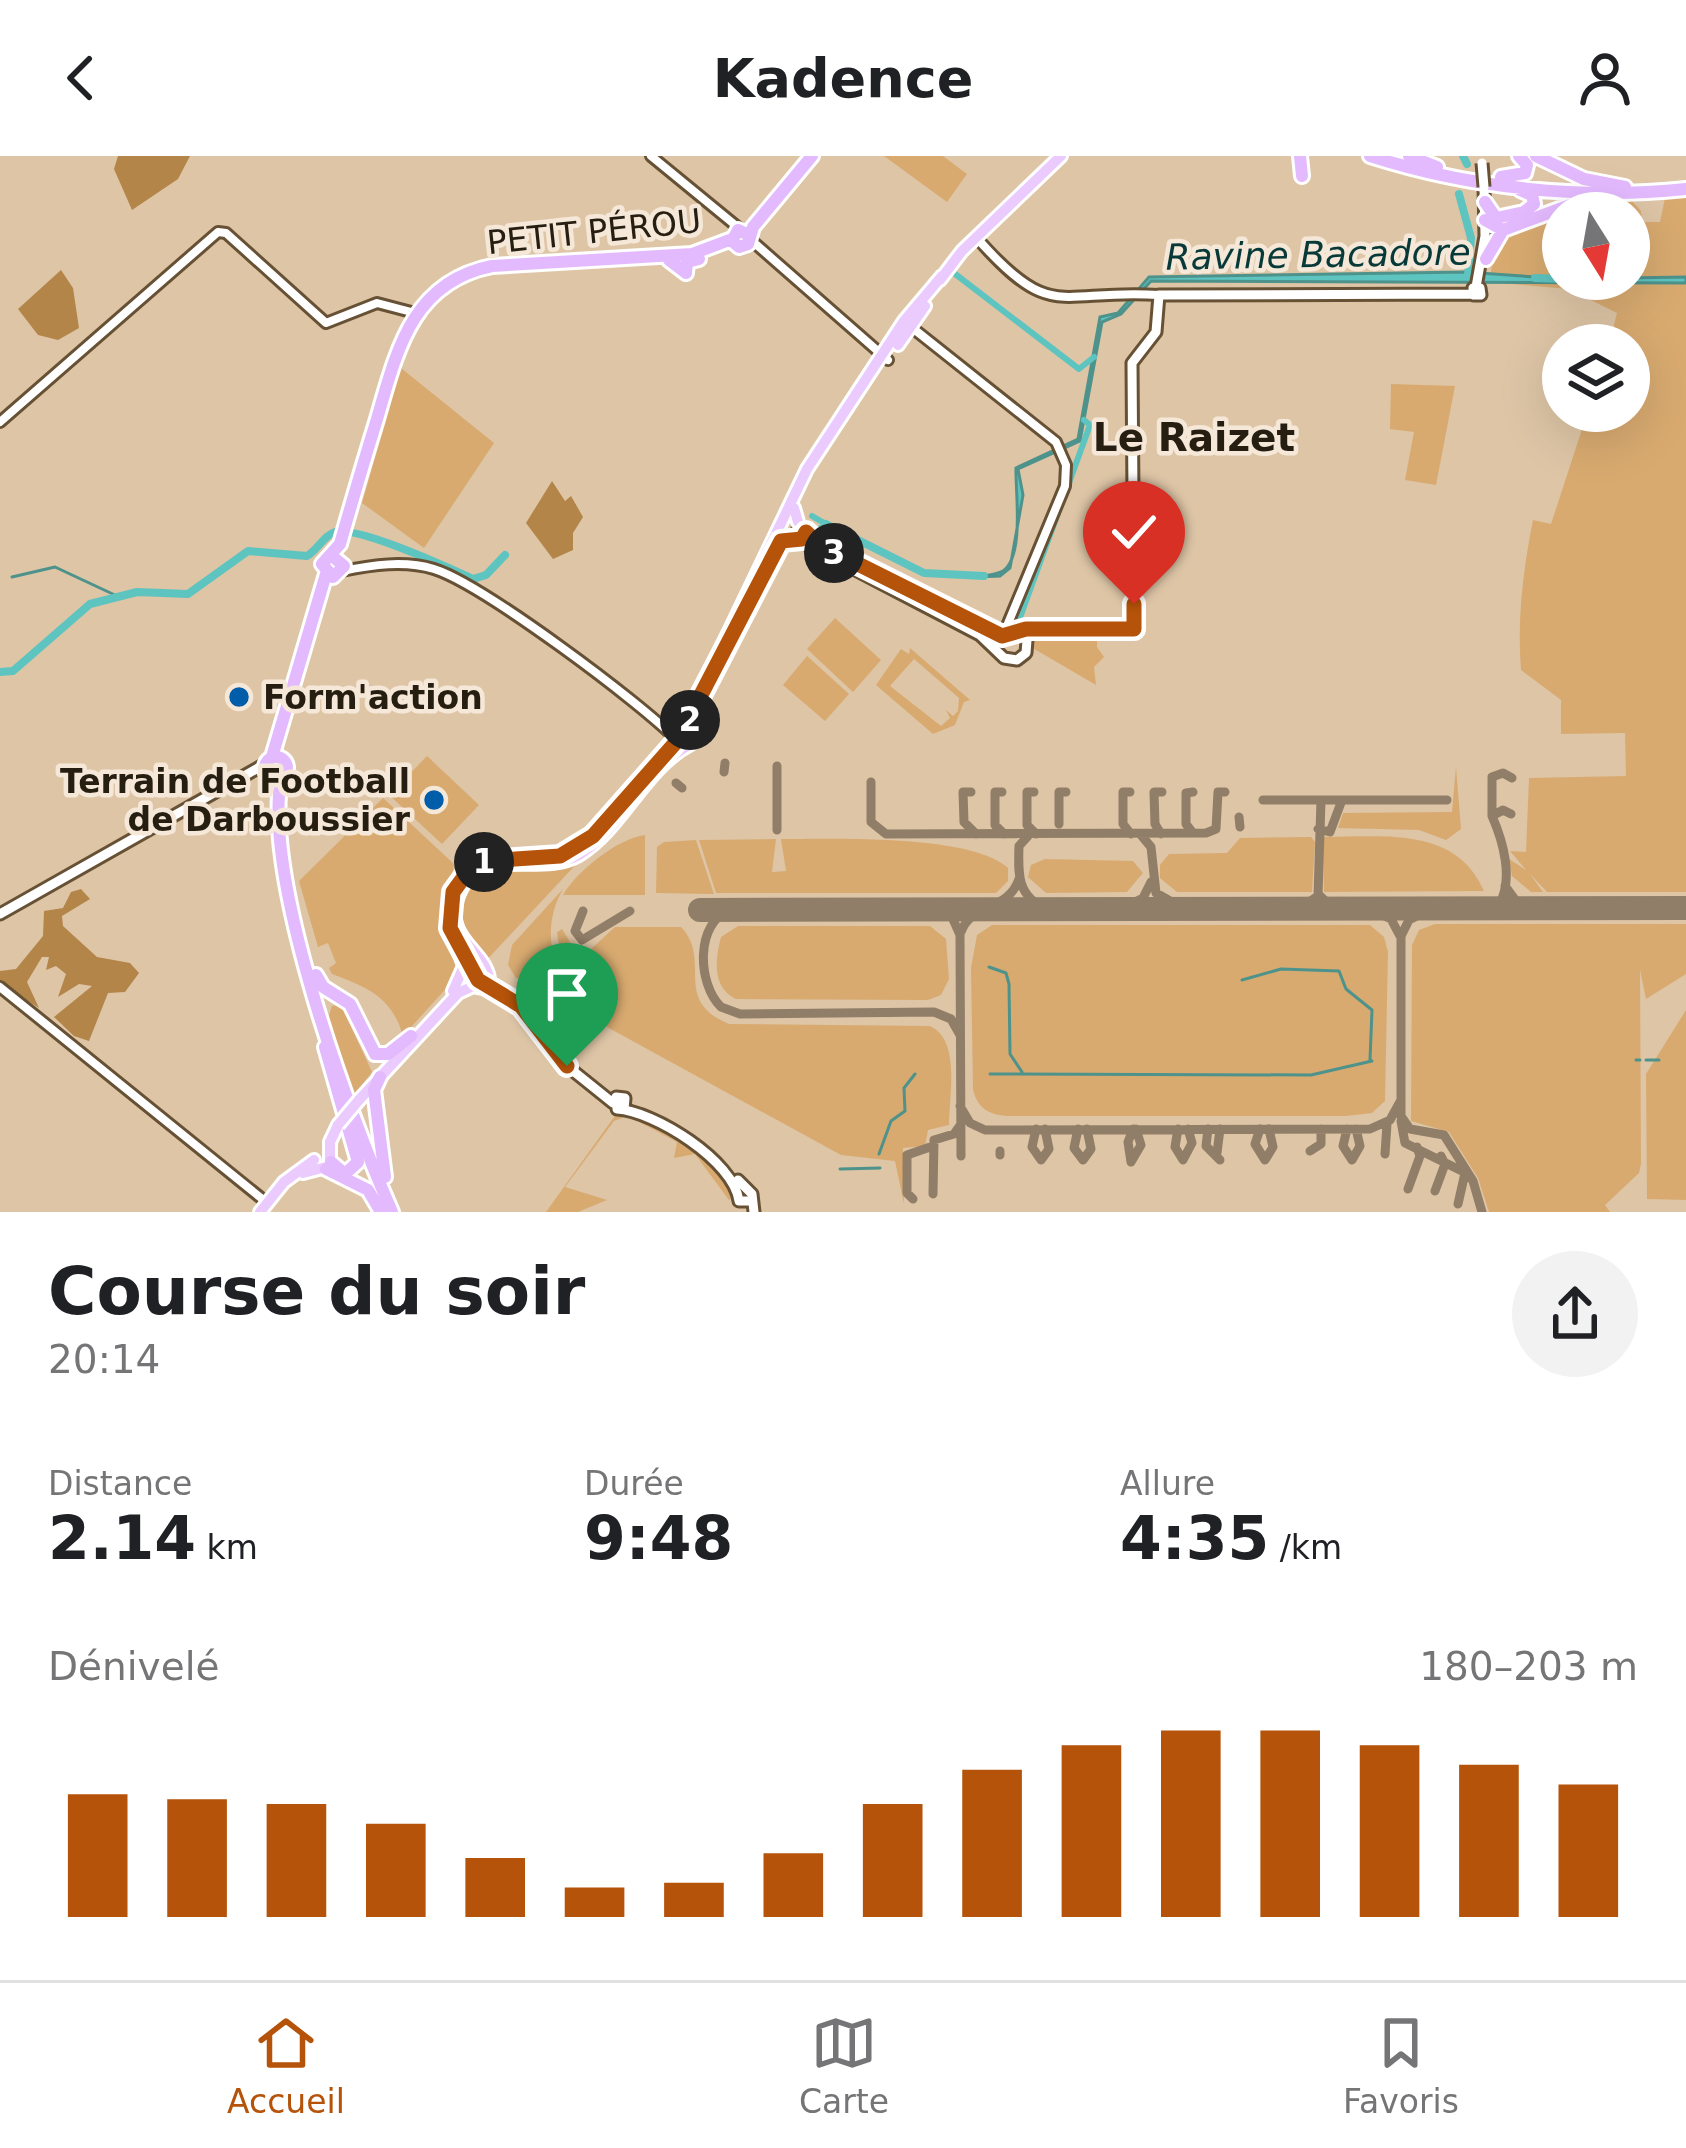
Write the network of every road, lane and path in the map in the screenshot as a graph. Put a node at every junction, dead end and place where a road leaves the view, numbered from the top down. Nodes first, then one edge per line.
1 (651, 156) edge
2 (809, 156) edge
3 (1065, 156) edge
4 (1300, 156) edge
5 (1370, 156) edge
6 (1386, 156) edge
7 (1409, 156) edge
8 (1519, 156) edge
9 (1536, 156) edge
10 (1482, 158) edge
11 (1444, 170) junction
12 (1301, 176) dead end
13 (1686, 185) edge
14 (1625, 190) junction
15 (1489, 201) junction
16 (1503, 230) junction
17 (740, 236) junction
18 (976, 237) junction
19 (1484, 267) junction
20 (1159, 295) junction
21 (418, 314) junction
22 (907, 330) junction
23 (882, 352) junction
24 (0, 422) edge
25 (795, 531) junction
26 (336, 566) junction
27 (1013, 635) junction
28 (999, 651) junction
29 (682, 738) junction
30 (273, 768) junction
31 (0, 914) edge
32 (296, 917) junction
33 (454, 939) junction
34 (482, 975) junction
35 (0, 987) edge
36 (506, 993) junction
37 (447, 1001) junction
38 (411, 1036) junction
39 (328, 1044) junction
40 (378, 1077) junction
41 (356, 1097) junction
42 (620, 1102) junction
43 (323, 1161) junction
44 (263, 1207) edge
45 (750, 1207) edge
46 (389, 1211) edge

1 - 17 street
2 - 17 highway
3 - 18 main road
4 - 12 highway
5 - 15 highway
6 - 11 highway
7 - 11 highway
8 - 15 highway
9 - 14 highway
10 - 15 main road, bridge
11 - 15 highway
13 - 14 highway
14 - 15 highway
14 - 16 highway
15 - 16 highway
15 - 19 main road
16 - 19 highway
17 - 21 highway, PETIT PÉROU
17 - 21 highway, PETIT PÉROU
17 - 23 street
18 - 20 street
18 - 22 main road
19 - 20 main road
20 - 27 main road
21 - 24 street
21 - 26 highway, PETIT PÉROU
22 - 23 main road
22 - 27 street
23 - 25 main road
25 - 27 main road
25 - 28 main road
25 - 29 main road
26 - 29 street
26 - 30 highway, PETIT PÉROU
27 - 28 main road
27 - 28 main road
29 - 33 main road
29 - 34 main road
30 - 31 main road
30 - 32 highway
30 - 39 highway
32 - 38 highway
32 - 39 highway
33 - 34 main road
33 - 37 main road
34 - 36 main road
34 - 37 main road
34 - 42 main road
35 - 44 street
36 - 37 main road
36 - 42 main road
37 - 38 main road
37 - 40 main road
38 - 40 main road
39 - 40 highway
39 - 41 highway
39 - 43 highway
39 - 46 highway
40 - 41 main road
40 - 46 highway
41 - 43 main road, bridge
41 - 46 highway
42 - 45 main road
43 - 44 main road
43 - 46 highway

